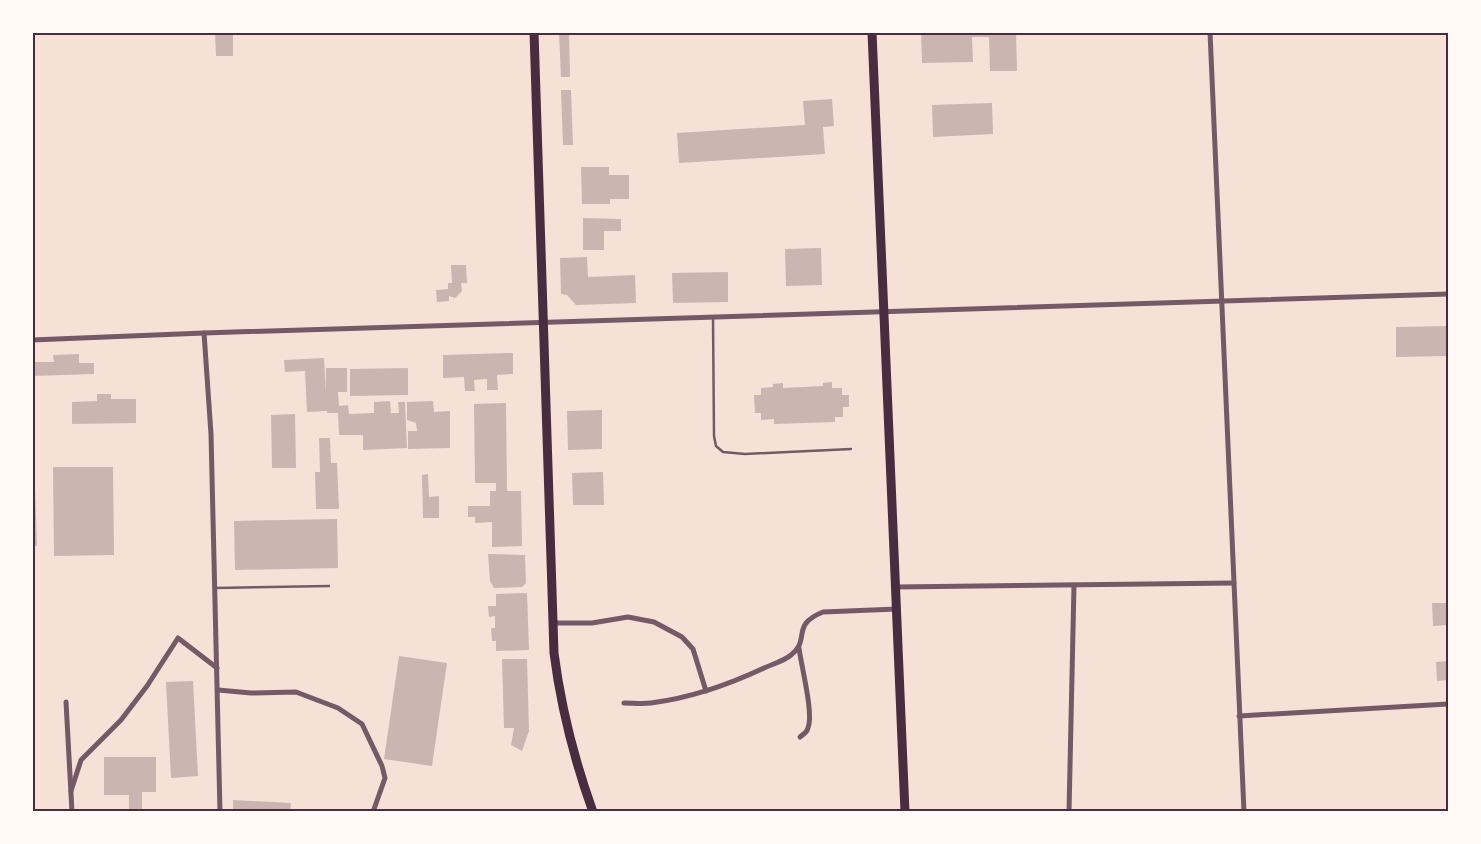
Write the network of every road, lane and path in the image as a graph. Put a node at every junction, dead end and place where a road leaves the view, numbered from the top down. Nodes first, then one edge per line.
1 (534, 32) edge
2 (872, 32) edge
3 (1210, 32) edge
4 (1448, 294) edge
5 (1221, 301) junction
6 (884, 311) junction
7 (713, 317) junction
8 (542, 322) junction
9 (204, 333) junction
10 (32, 340) edge
11 (851, 449) dead end
12 (1234, 583) junction
13 (1074, 585) junction
14 (329, 586) dead end
15 (896, 587) junction
16 (215, 588) junction
17 (897, 609) junction
18 (553, 624) junction
19 (798, 648) junction
20 (217, 668) junction
21 (218, 690) junction
22 (706, 691) junction
23 (66, 702) dead end
24 (624, 703) dead end
25 (1448, 704) edge
26 (1239, 716) junction
27 (800, 737) dead end
28 (71, 791) junction
29 (72, 812) edge
30 (220, 812) edge
31 (373, 812) edge
32 (593, 812) edge
33 (906, 812) edge
34 (1068, 812) edge
35 (1244, 812) edge

1 - 8 main road
2 - 6 main road
3 - 5 street
4 - 5 street
5 - 6 street
5 - 12 street
6 - 7 street
6 - 15 main road
7 - 8 street
7 - 11 lane
8 - 9 street
8 - 18 main road
9 - 10 street
9 - 16 street
12 - 13 street
12 - 26 street
13 - 15 street
13 - 34 street
14 - 16 lane
15 - 17 main road
16 - 20 street
17 - 19 street
17 - 33 main road
18 - 22 street
18 - 32 main road
19 - 22 street
19 - 27 street
20 - 21 street
20 - 28 street
21 - 30 street
21 - 31 street
22 - 24 street
23 - 28 street
25 - 26 street
26 - 35 street
28 - 29 street

